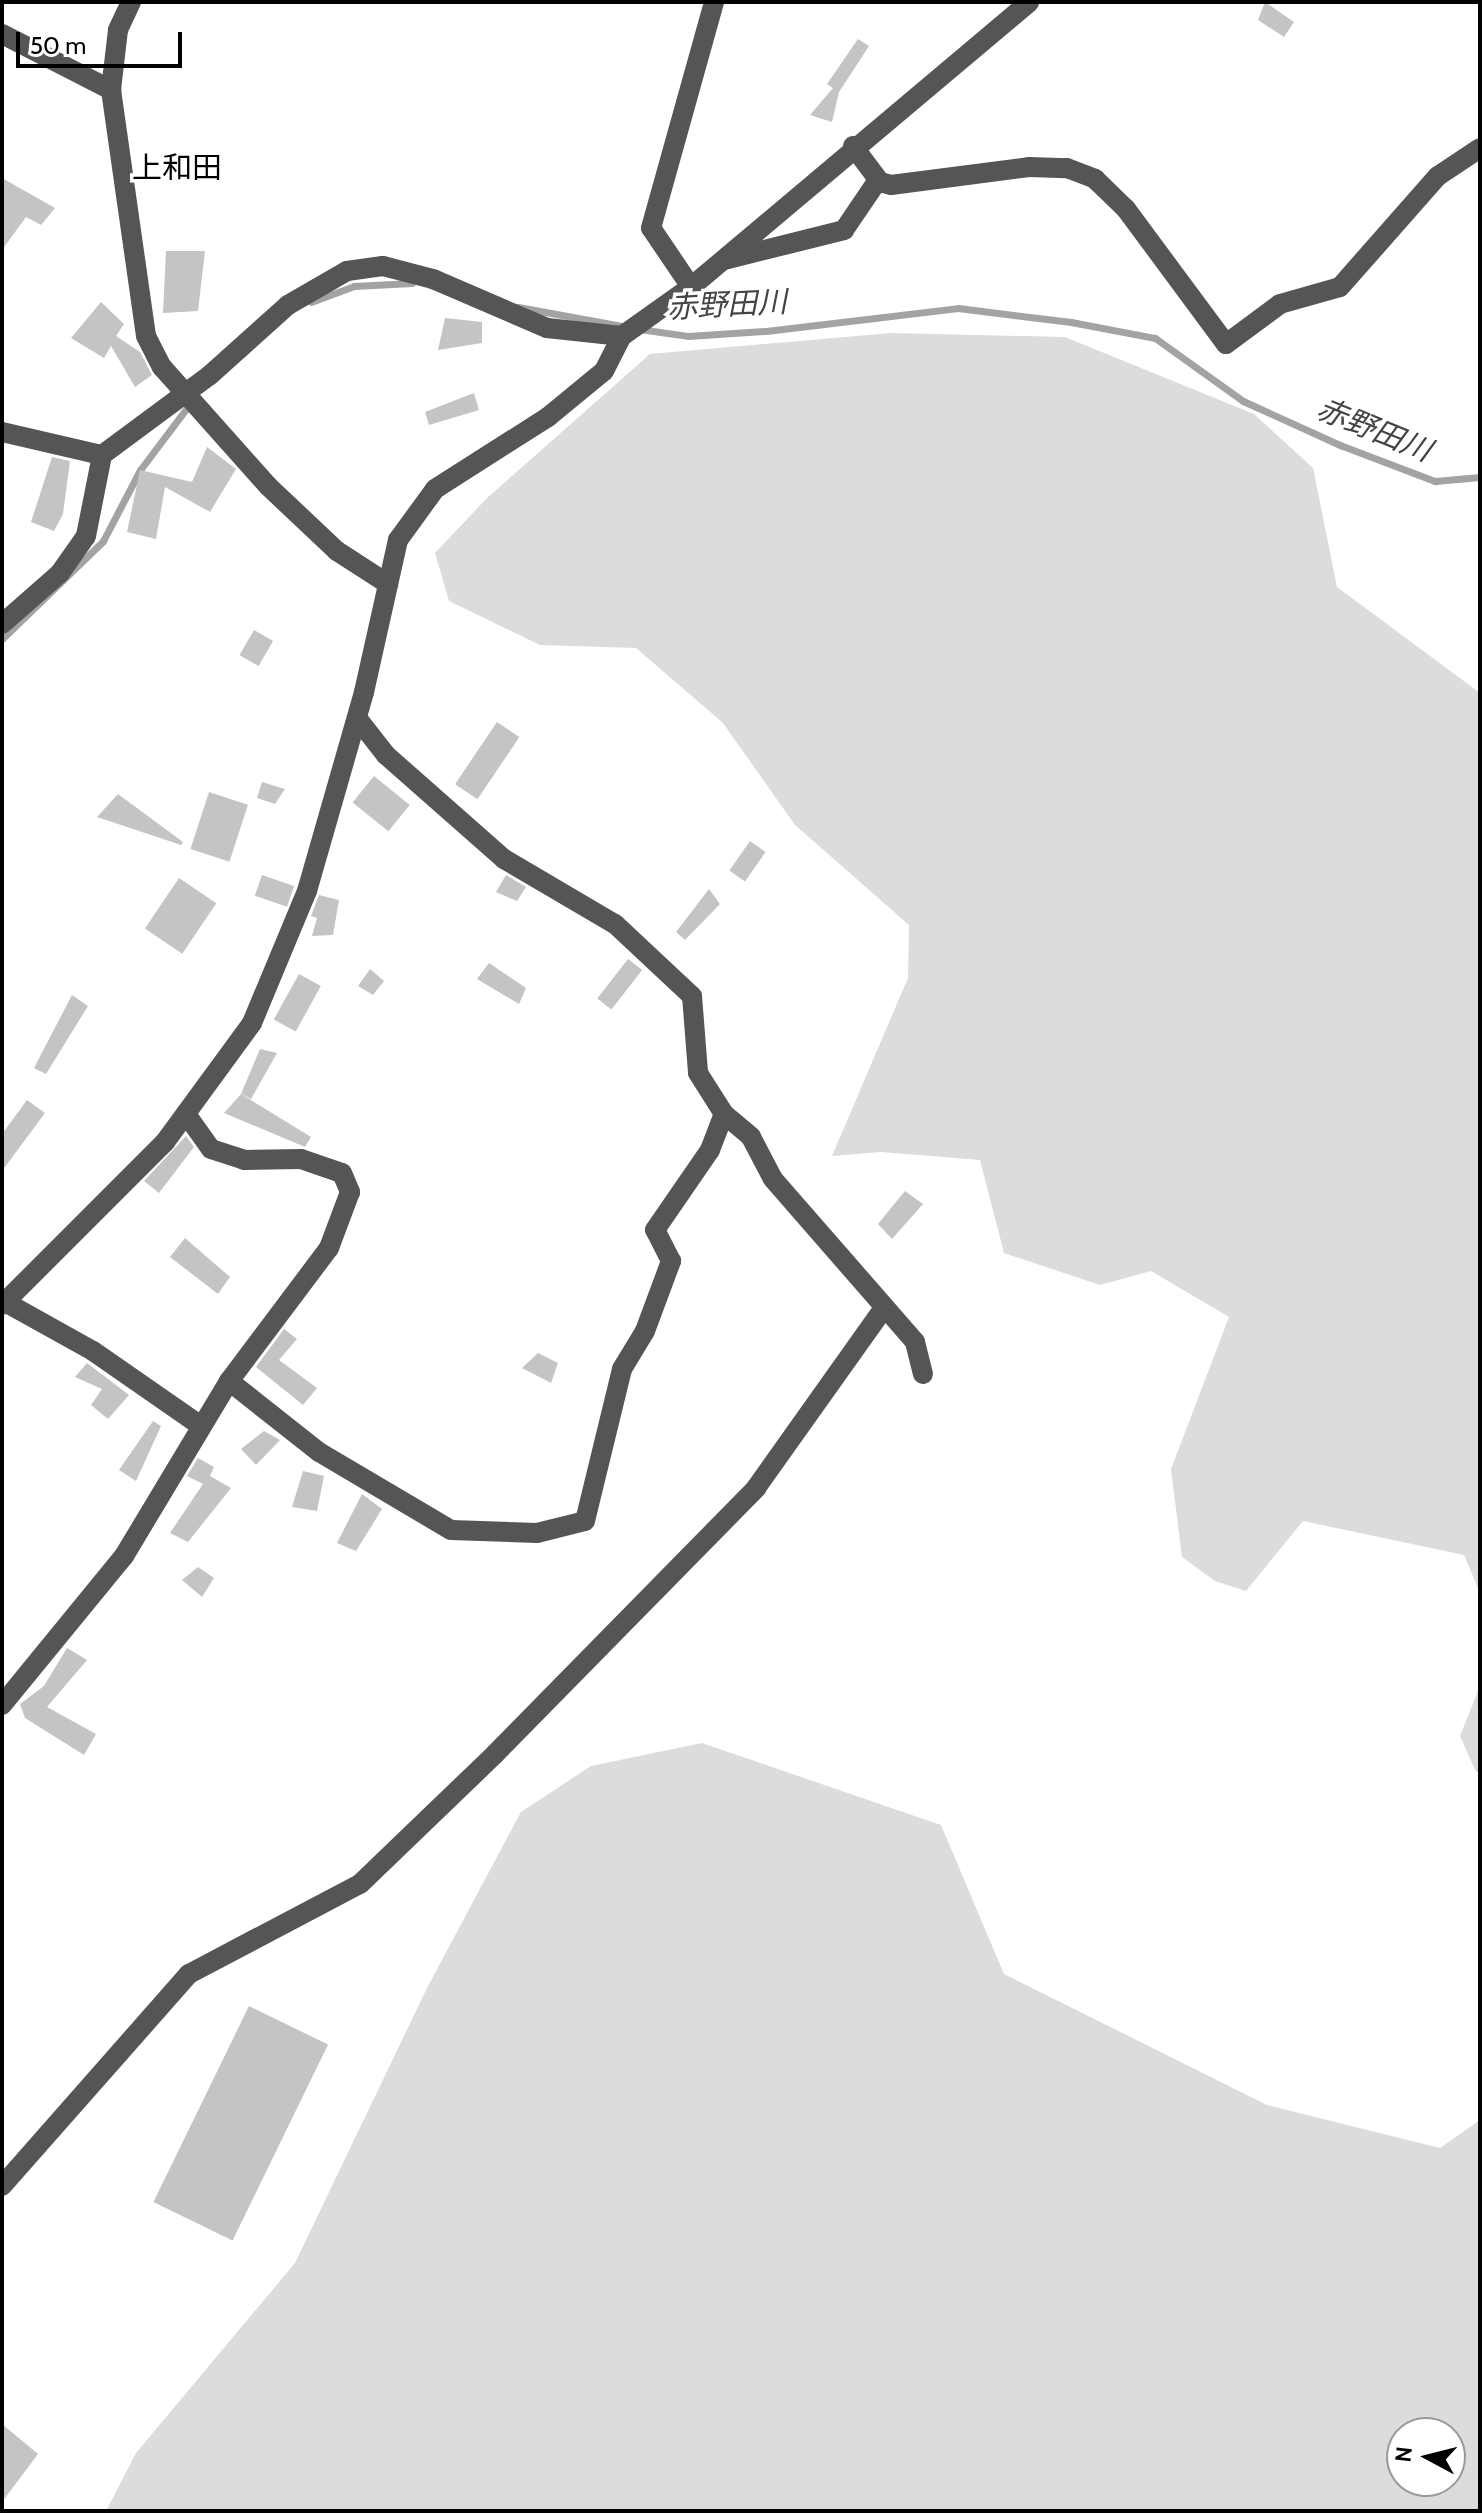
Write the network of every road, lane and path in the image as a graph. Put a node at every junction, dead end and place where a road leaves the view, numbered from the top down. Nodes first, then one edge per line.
1 (131, 2) edge
2 (714, 2) edge
3 (1029, 2) edge
4 (2, 34) edge
5 (111, 90) junction
6 (853, 146) junction
7 (1480, 148) edge
8 (878, 180) junction
9 (720, 261) junction
10 (691, 287) junction
11 (622, 336) junction
12 (183, 392) junction
13 (2, 432) edge
14 (102, 455) junction
15 (388, 584) junction
16 (2, 624) edge
17 (357, 718) junction
18 (186, 1114) junction
19 (724, 1114) junction
20 (3, 1304) edge
21 (884, 1308) junction
22 (923, 1374) dead end
23 (229, 1381) junction
24 (198, 1424) junction
25 (7, 1693) edge
26 (2, 2186) edge

1 - 5 street
2 - 10 street
3 - 6 street
4 - 5 street
5 - 12 street
6 - 8 street
6 - 9 street
7 - 8 street
8 - 9 street
9 - 10 street
10 - 11 street
11 - 12 street
11 - 15 street
12 - 14 street
12 - 15 street
13 - 14 street
14 - 16 street
15 - 17 street
17 - 18 street
17 - 19 street
18 - 20 street
18 - 23 street
19 - 21 street
19 - 23 street
20 - 24 street
21 - 22 street
21 - 26 street
23 - 24 street
24 - 25 street

